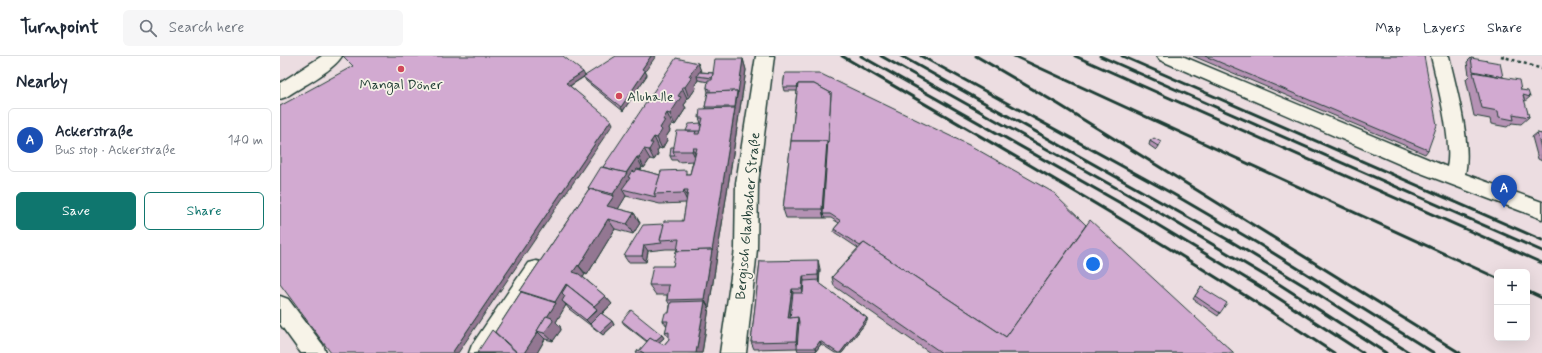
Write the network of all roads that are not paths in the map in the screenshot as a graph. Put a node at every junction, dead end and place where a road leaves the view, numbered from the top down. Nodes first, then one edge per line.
1 (333, 56) edge
2 (765, 56) edge
3 (1166, 56) edge
4 (1440, 56) edge
5 (280, 92) edge
6 (1454, 178) junction
7 (1542, 211) edge
8 (548, 252) edge
9 (280, 306) edge
10 (315, 353) edge
11 (480, 353) edge
12 (733, 353) edge

1 - 5 street
2 - 12 main road, Bergisch Gladbacher Straße
3 - 6 street
4 - 6 street
6 - 7 street
8 - 11 street
9 - 10 street

